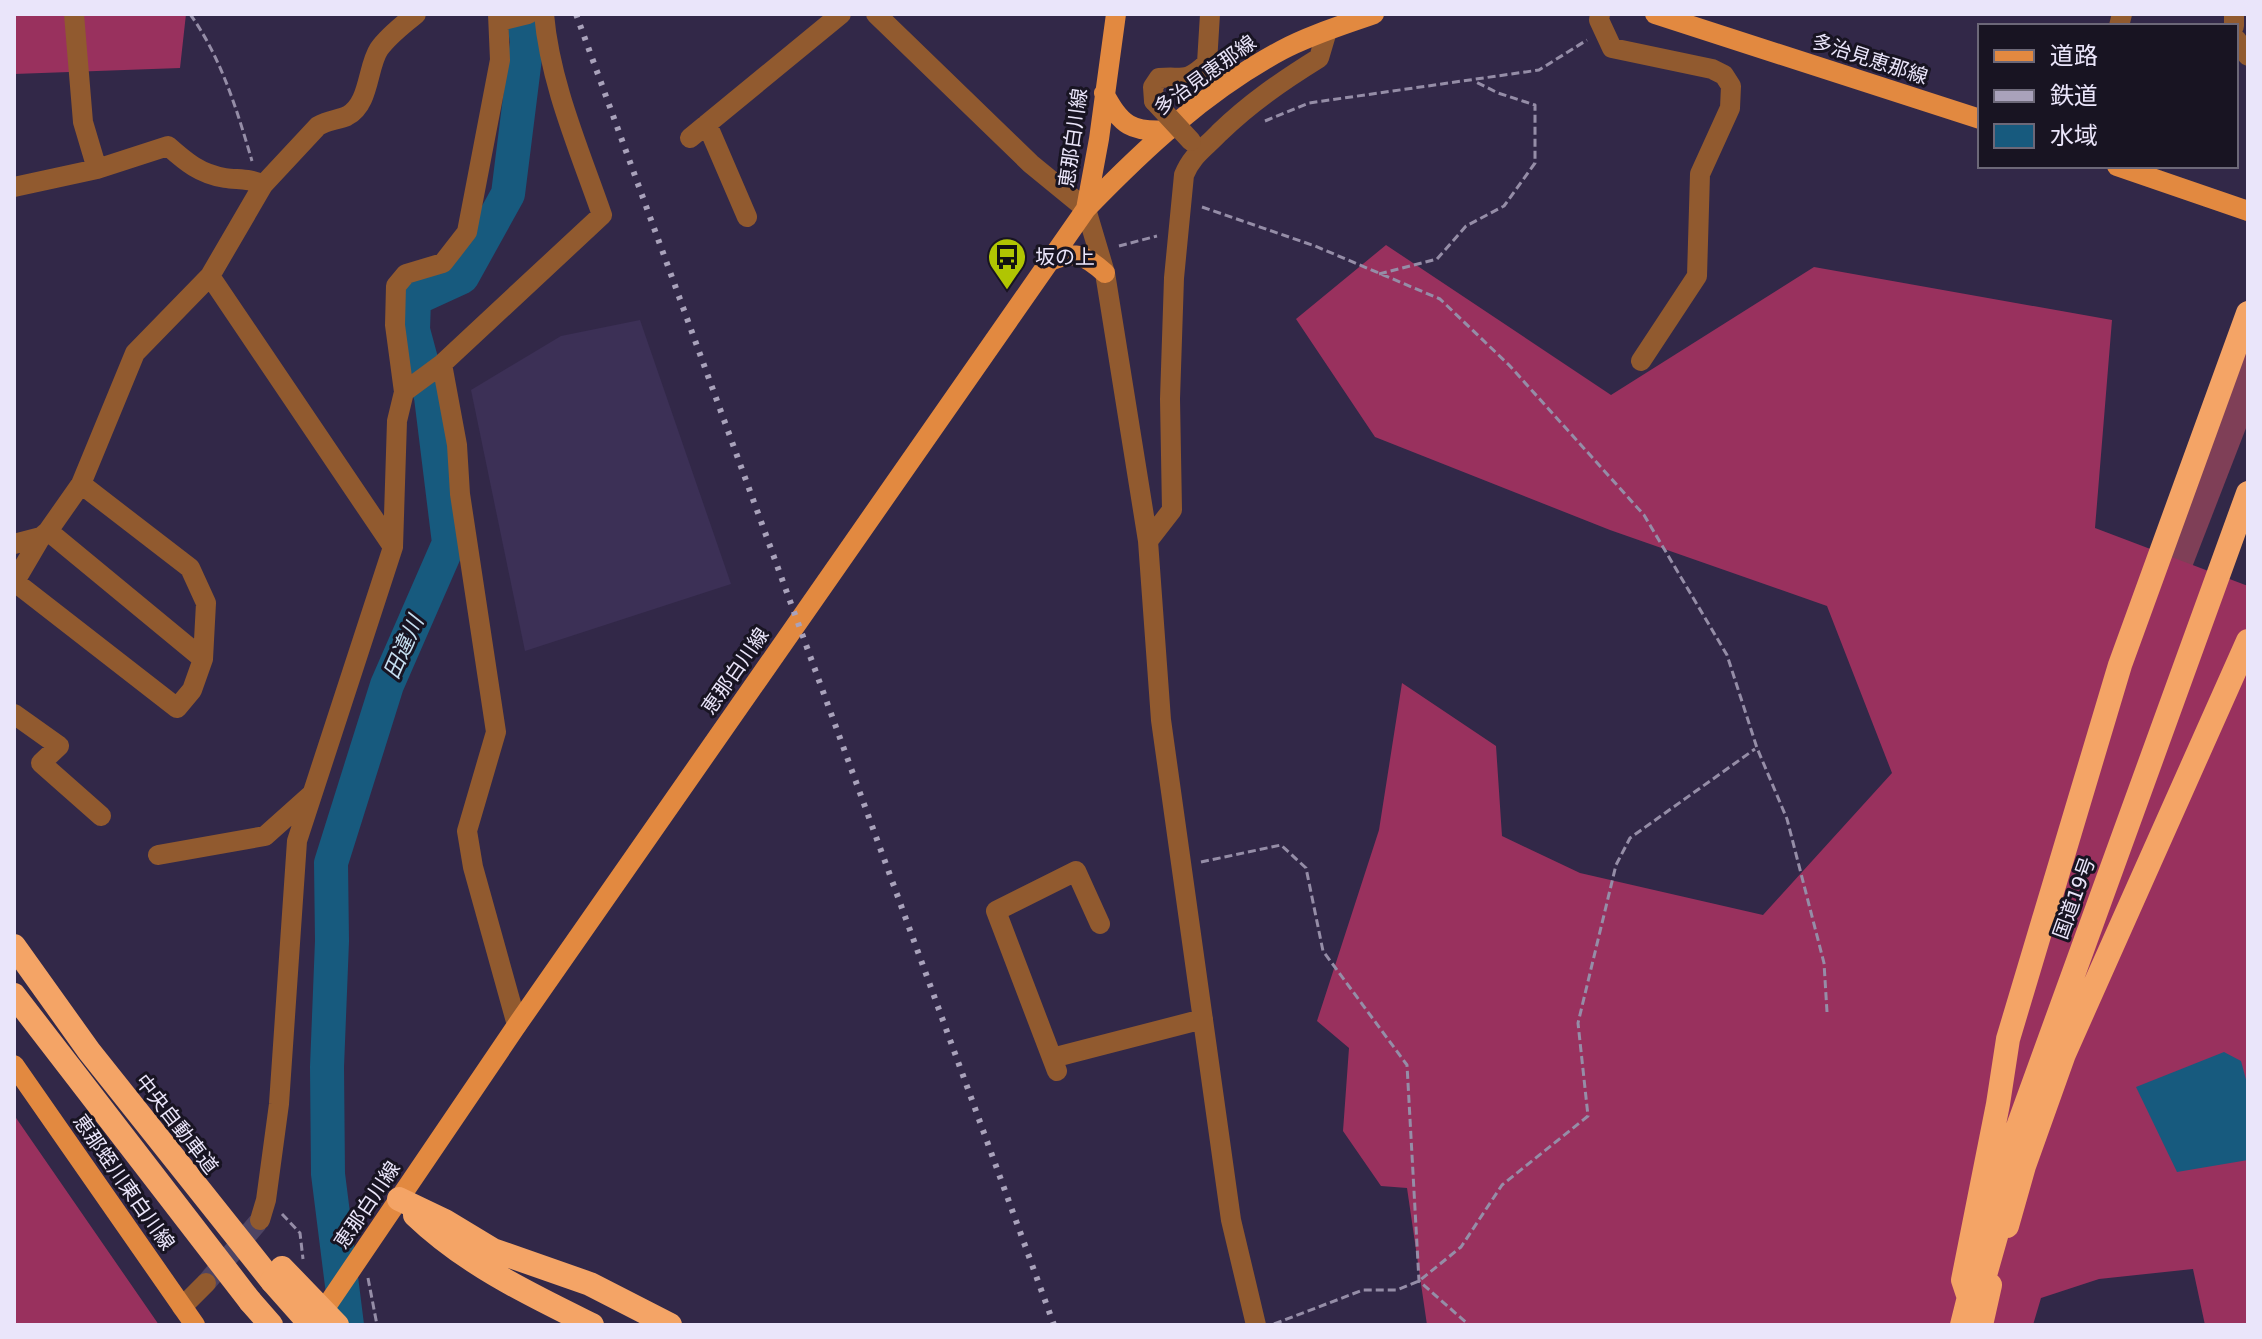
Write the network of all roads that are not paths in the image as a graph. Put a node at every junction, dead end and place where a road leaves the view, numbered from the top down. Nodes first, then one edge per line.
1 (74, 14) edge
2 (416, 14) edge
3 (528, 14) edge
4 (544, 14) edge
5 (841, 14) edge
6 (876, 14) edge
7 (1116, 14) edge
8 (1210, 14) edge
9 (1374, 14) edge
10 (1655, 14) edge
11 (499, 17) edge
12 (1602, 22) edge
13 (1327, 31) junction
14 (1104, 93) junction
15 (1978, 118) edge
16 (707, 124) junction
17 (1169, 130) junction
18 (690, 138) dead end
19 (1195, 145) junction
20 (97, 169) junction
21 (2139, 170) edge
22 (258, 183) junction
23 (14, 187) edge
24 (1086, 209) junction
25 (2248, 211) edge
26 (747, 217) dead end
27 (1048, 262) junction
28 (1105, 273) junction
29 (210, 276) junction
30 (2248, 313) edge
31 (1641, 361) dead end
32 (442, 364) junction
33 (404, 392) junction
34 (81, 484) junction
35 (2248, 493) edge
36 (2248, 524) edge
37 (45, 534) junction
38 (1148, 541) junction
39 (14, 544) edge
40 (393, 547) junction
41 (14, 582) edge
42 (2248, 641) edge
43 (203, 659) junction
44 (14, 714) edge
45 (312, 794) junction
46 (101, 816) dead end
47 (158, 855) dead end
48 (1100, 924) dead end
49 (14, 946) edge
50 (14, 995) edge
51 (1203, 1019) junction
52 (517, 1025) junction
53 (14, 1065) edge
54 (399, 1199) junction
55 (260, 1220) tunnel mouth
56 (277, 1274) junction
57 (206, 1283) tunnel mouth
58 (1968, 1295) junction
59 (182, 1307) junction
60 (332, 1315) edge
61 (195, 1325) edge
62 (271, 1325) edge
63 (313, 1325) edge
64 (592, 1325) edge
65 (670, 1325) edge
66 (1256, 1325) edge
67 (1962, 1325) edge
68 (1973, 1325) edge
69 (1981, 1325) edge

1 - 20 street
2 - 22 street
3 - 11 street
4 - 32 street
5 - 16 street
6 - 24 street
7 - 14 main road, 恵那白川線
8 - 19 street, bridge
9 - 13 main road, 多治見恵那線
10 - 15 main road, 多治見恵那線
11 - 33 street
12 - 31 street
13 - 17 main road, 多治見恵那線
13 - 19 street
14 - 17 main road
14 - 24 main road, 恵那白川線
16 - 18 street
16 - 26 street
17 - 24 main road, 多治見恵那線
19 - 38 street
20 - 22 street
20 - 23 street
21 - 25 main road
22 - 29 street
24 - 27 main road, 恵那白川線
24 - 28 street
27 - 28 main road
27 - 52 main road, 恵那白川線
28 - 38 street
29 - 34 street
29 - 40 street
30 - 58 highway
32 - 33 street
32 - 52 street
33 - 40 street
34 - 37 street
34 - 43 street
35 - 58 highway, 国道19号
36 - 68 highway, 国道19号
37 - 39 street
37 - 41 street
37 - 43 street
38 - 51 street
40 - 45 street
41 - 43 street
42 - 69 highway
44 - 46 street
45 - 47 street
45 - 55 street
48 - 51 street
49 - 56 highway, 中央自動車道
50 - 62 highway, bridge
51 - 66 street
52 - 54 main road, 恵那白川線
53 - 59 main road, 恵那蛭川東白川線
54 - 60 main road, 恵那白川線
54 - 64 highway
54 - 65 highway
56 - 60 highway, bridge
56 - 63 highway, bridge
57 - 59 street
58 - 67 highway, 国道19号
59 - 61 main road, 恵那蛭川東白川線
60 - 63 main road, 恵那白川線

